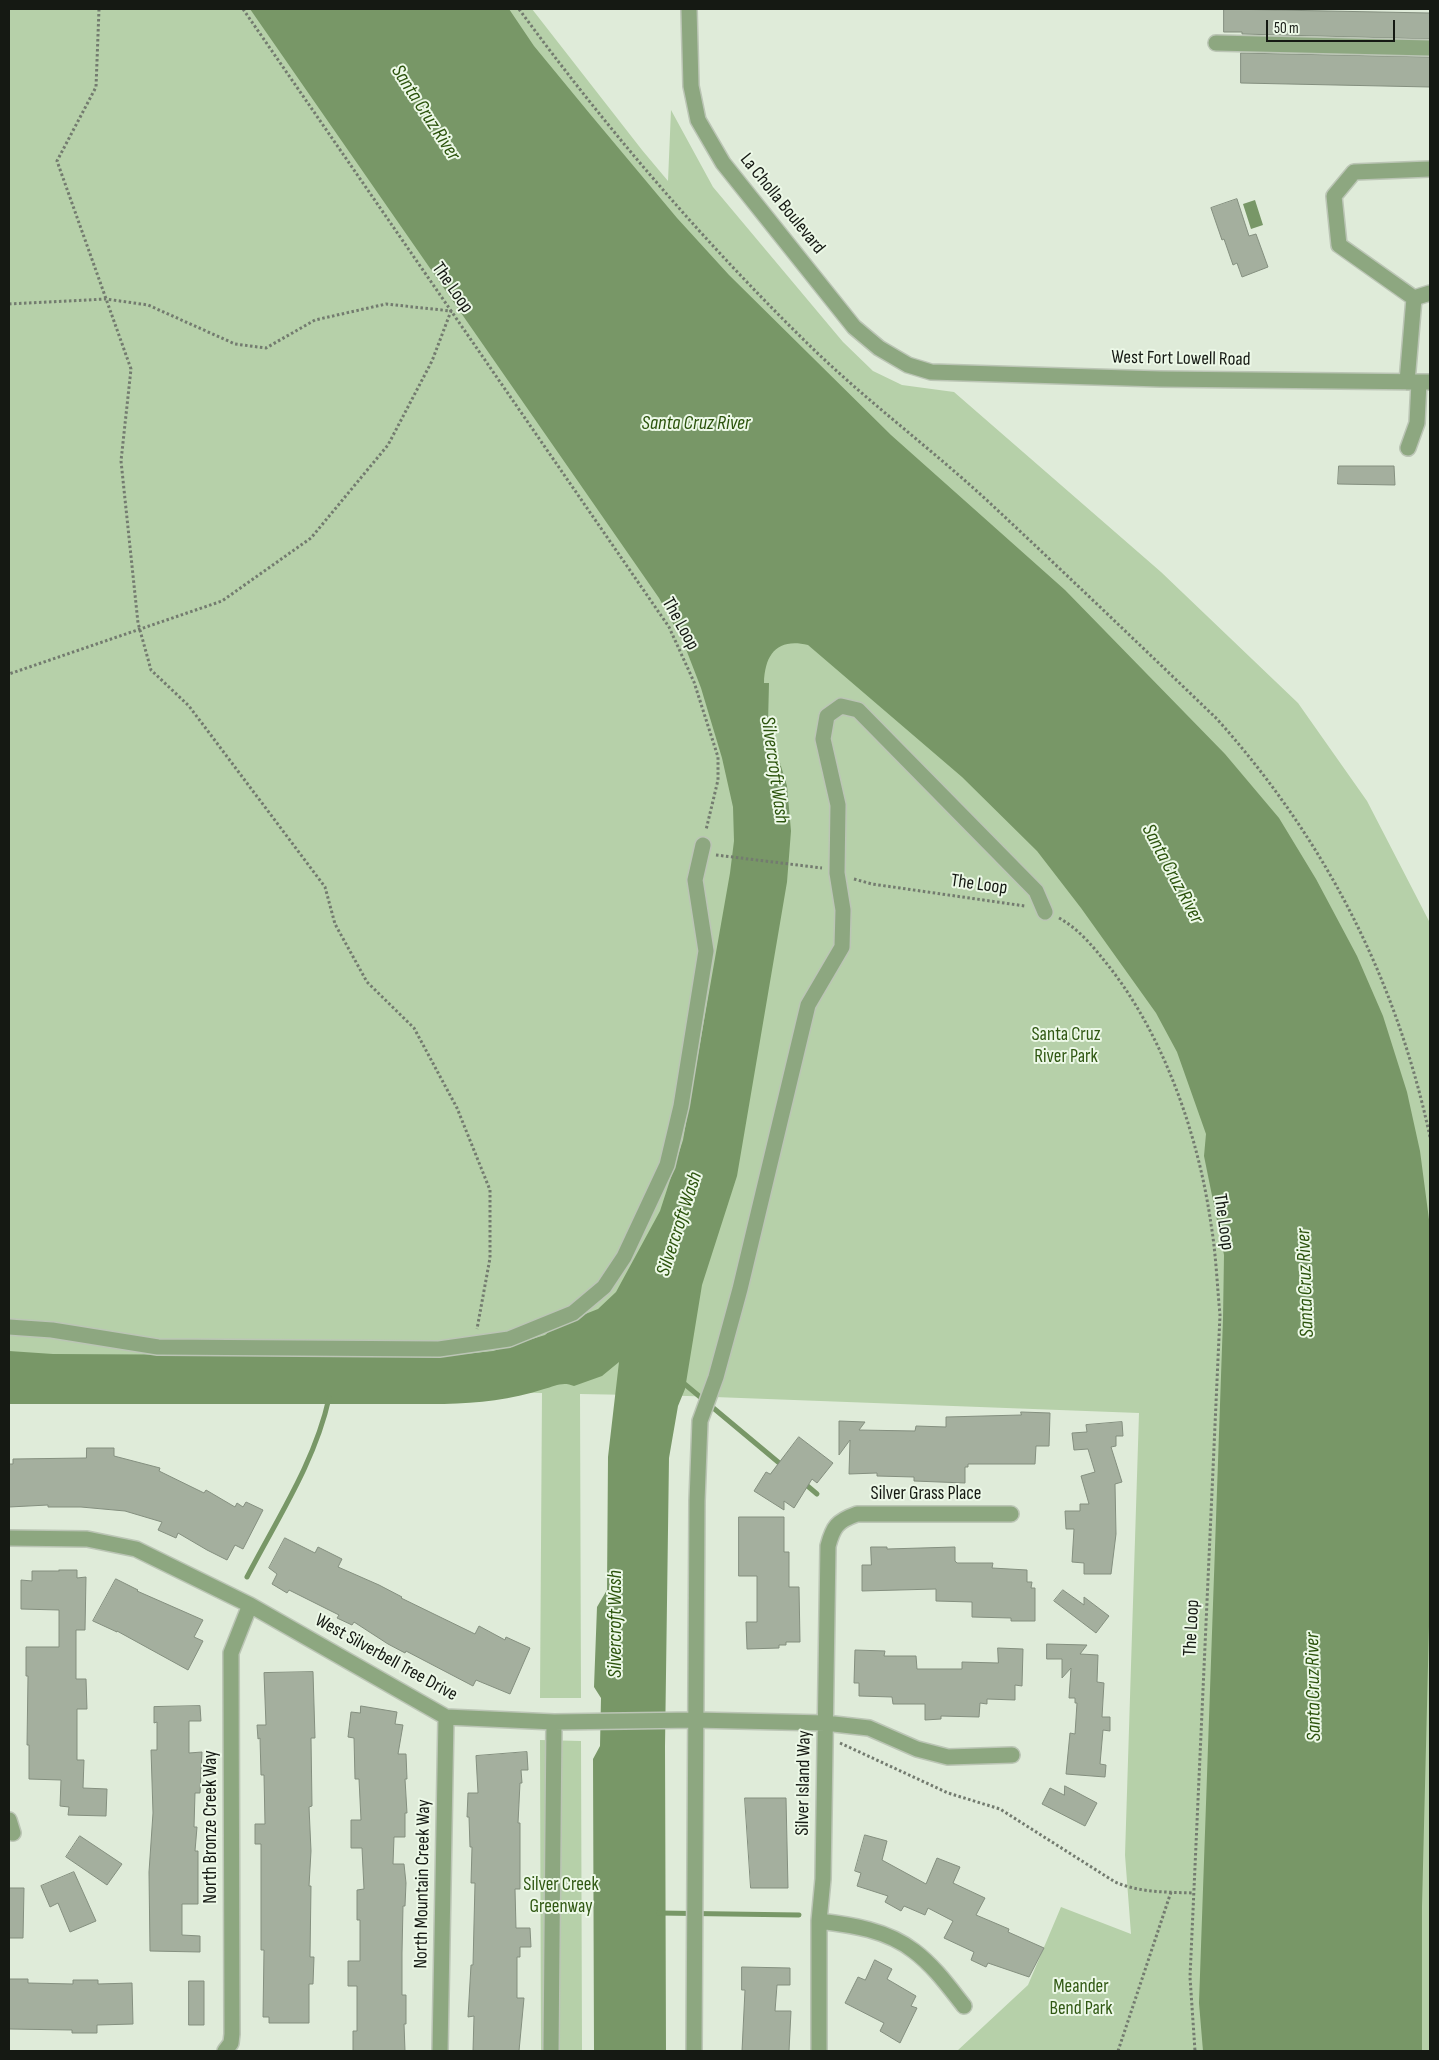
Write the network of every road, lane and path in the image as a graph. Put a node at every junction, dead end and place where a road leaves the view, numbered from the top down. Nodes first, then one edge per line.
1 (99, 9) edge
2 (243, 9) edge
3 (519, 9) edge
4 (689, 9) edge
5 (1216, 43) dead end
6 (1430, 48) edge
7 (1430, 169) edge
8 (1430, 293) edge
9 (1414, 298) junction
10 (106, 299) junction
11 (9, 304) edge
12 (451, 311) junction
13 (931, 372) joint
14 (1419, 382) edge
15 (1408, 448) dead end
16 (140, 629) junction
17 (9, 674) edge
18 (703, 845) junction
19 (837, 873) junction
20 (1045, 912) junction
21 (1430, 1138) edge
22 (9, 1327) edge
23 (474, 1344) junction
24 (1011, 1514) dead end
25 (837, 1520) joint
26 (9, 1538) edge
27 (250, 1605) junction
28 (446, 1717) junction
29 (695, 1720) junction
30 (554, 1722) junction
31 (825, 1729) junction
32 (1012, 1755) dead end
33 (1171, 1892) junction
34 (1194, 1893) junction
35 (819, 1921) junction
36 (964, 2006) dead end
37 (225, 2051) edge
38 (440, 2051) edge
39 (551, 2051) edge
40 (694, 2051) edge
41 (819, 2051) edge
42 (1118, 2051) edge
43 (1195, 2051) edge

1 - 10 path
2 - 12 path, The Loop
3 - 21 path
4 - 13 street, La Cholla Boulevard
5 - 6 street
7 - 9 street
8 - 9 street
9 - 14 street
10 - 11 path
10 - 12 path
10 - 16 path
12 - 16 path
12 - 18 path, The Loop
13 - 14 street, West Fort Lowell Road
14 - 15 street
16 - 17 path
16 - 23 path
18 - 19 path, The Loop
18 - 23 street
19 - 20 path, The Loop
19 - 20 street
19 - 29 street
20 - 34 path, The Loop
22 - 23 street
24 - 25 street, Silver Grass Place
25 - 31 street, Silver Island Way
26 - 27 street, West Silverbell Tree Drive
27 - 28 street, West Silverbell Tree Drive
27 - 37 street, North Bronze Creek Way
28 - 30 street, West Silverbell Tree Drive
28 - 38 street, North Mountain Creek Way
29 - 30 street, West Silverbell Tree Drive
29 - 31 street, West Silverbell Tree Drive
29 - 40 street
30 - 39 street
31 - 32 street, West Silverbell Tree Drive
31 - 33 path
31 - 35 street, Silver Island Way
33 - 34 path
33 - 42 path
34 - 43 path, The Loop
35 - 36 street
35 - 41 street, Silver Island Way

